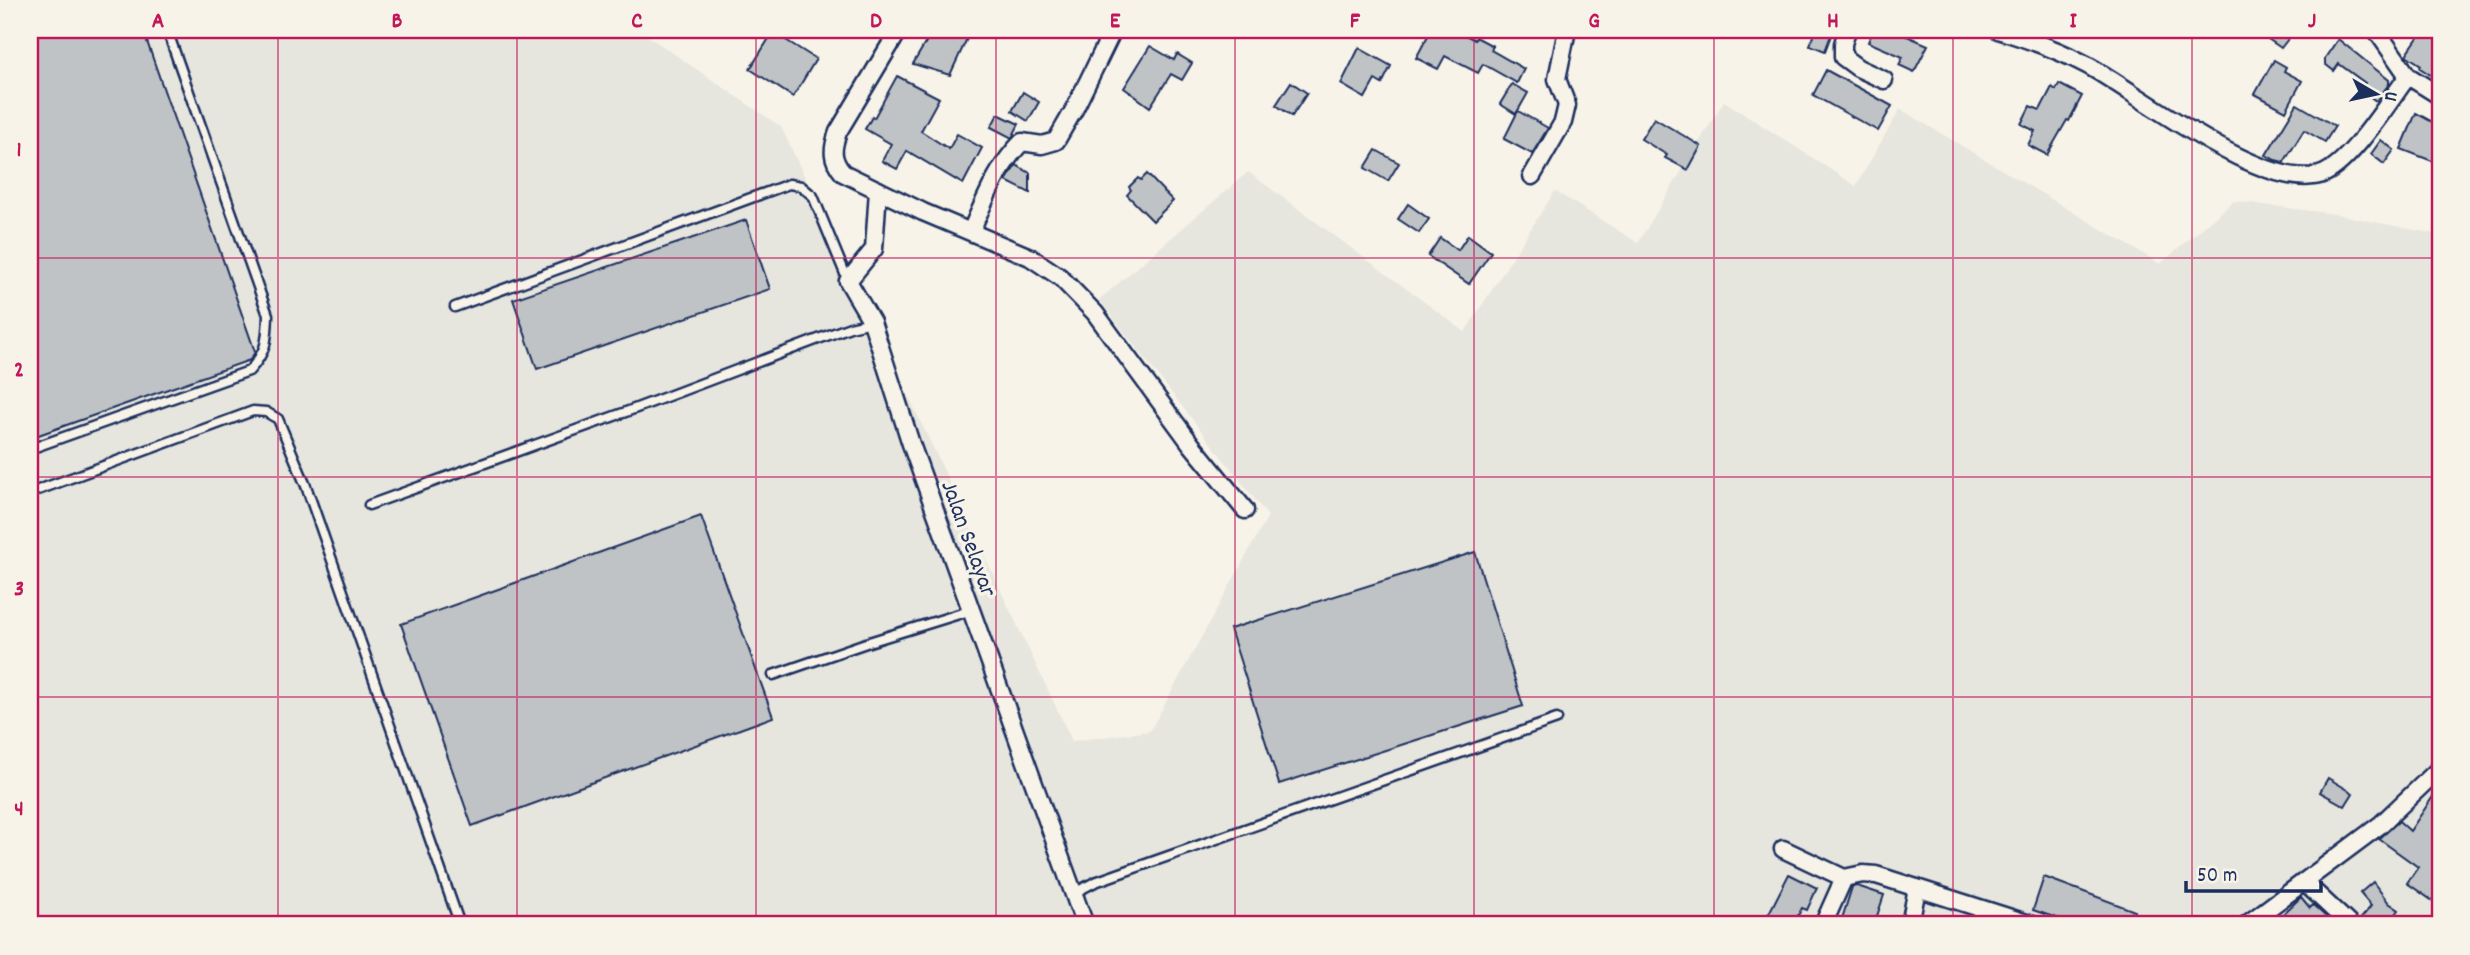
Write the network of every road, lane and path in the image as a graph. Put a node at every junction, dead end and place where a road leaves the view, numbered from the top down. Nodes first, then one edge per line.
1 (167, 30) edge
2 (899, 30) edge
3 (1113, 30) edge
4 (1567, 30) edge
5 (1847, 30) edge
6 (1998, 30) edge
7 (2376, 30) edge
8 (2408, 76) junction
9 (1884, 80) dead end
10 (2440, 96) edge
11 (1532, 176) dead end
12 (878, 190) junction
13 (971, 231) junction
14 (848, 281) junction
15 (455, 307) dead end
16 (872, 322) junction
17 (30, 449) edge
18 (30, 493) edge
19 (369, 505) dead end
20 (1245, 510) dead end
21 (972, 610) junction
22 (773, 675) dead end
23 (1557, 719) dead end
24 (2440, 768) edge
25 (1783, 849) dead end
26 (1844, 878) junction
27 (2304, 882) junction
28 (1917, 888) junction
29 (1074, 893) junction
30 (2026, 924) edge
31 (460, 925) edge
32 (1085, 925) edge
33 (1823, 925) edge
34 (1910, 925) edge
35 (2246, 925) edge
36 (2350, 925) edge

1 - 17 lane
2 - 12 street
3 - 13 street
4 - 11 street
5 - 9 street
6 - 8 street
7 - 8 street
8 - 10 street
12 - 13 street
12 - 14 street
13 - 20 street
14 - 15 lane, Jalan Selayar
14 - 16 street, Jalan Selayar
16 - 19 lane
16 - 21 street, Jalan Selayar
18 - 31 lane
21 - 22 lane
21 - 29 street, Jalan Selayar
23 - 29 lane
24 - 27 street
25 - 26 street
26 - 28 street
26 - 33 street
27 - 35 street
27 - 36 street
28 - 30 street
28 - 34 street
29 - 32 street, Jalan Selayar

